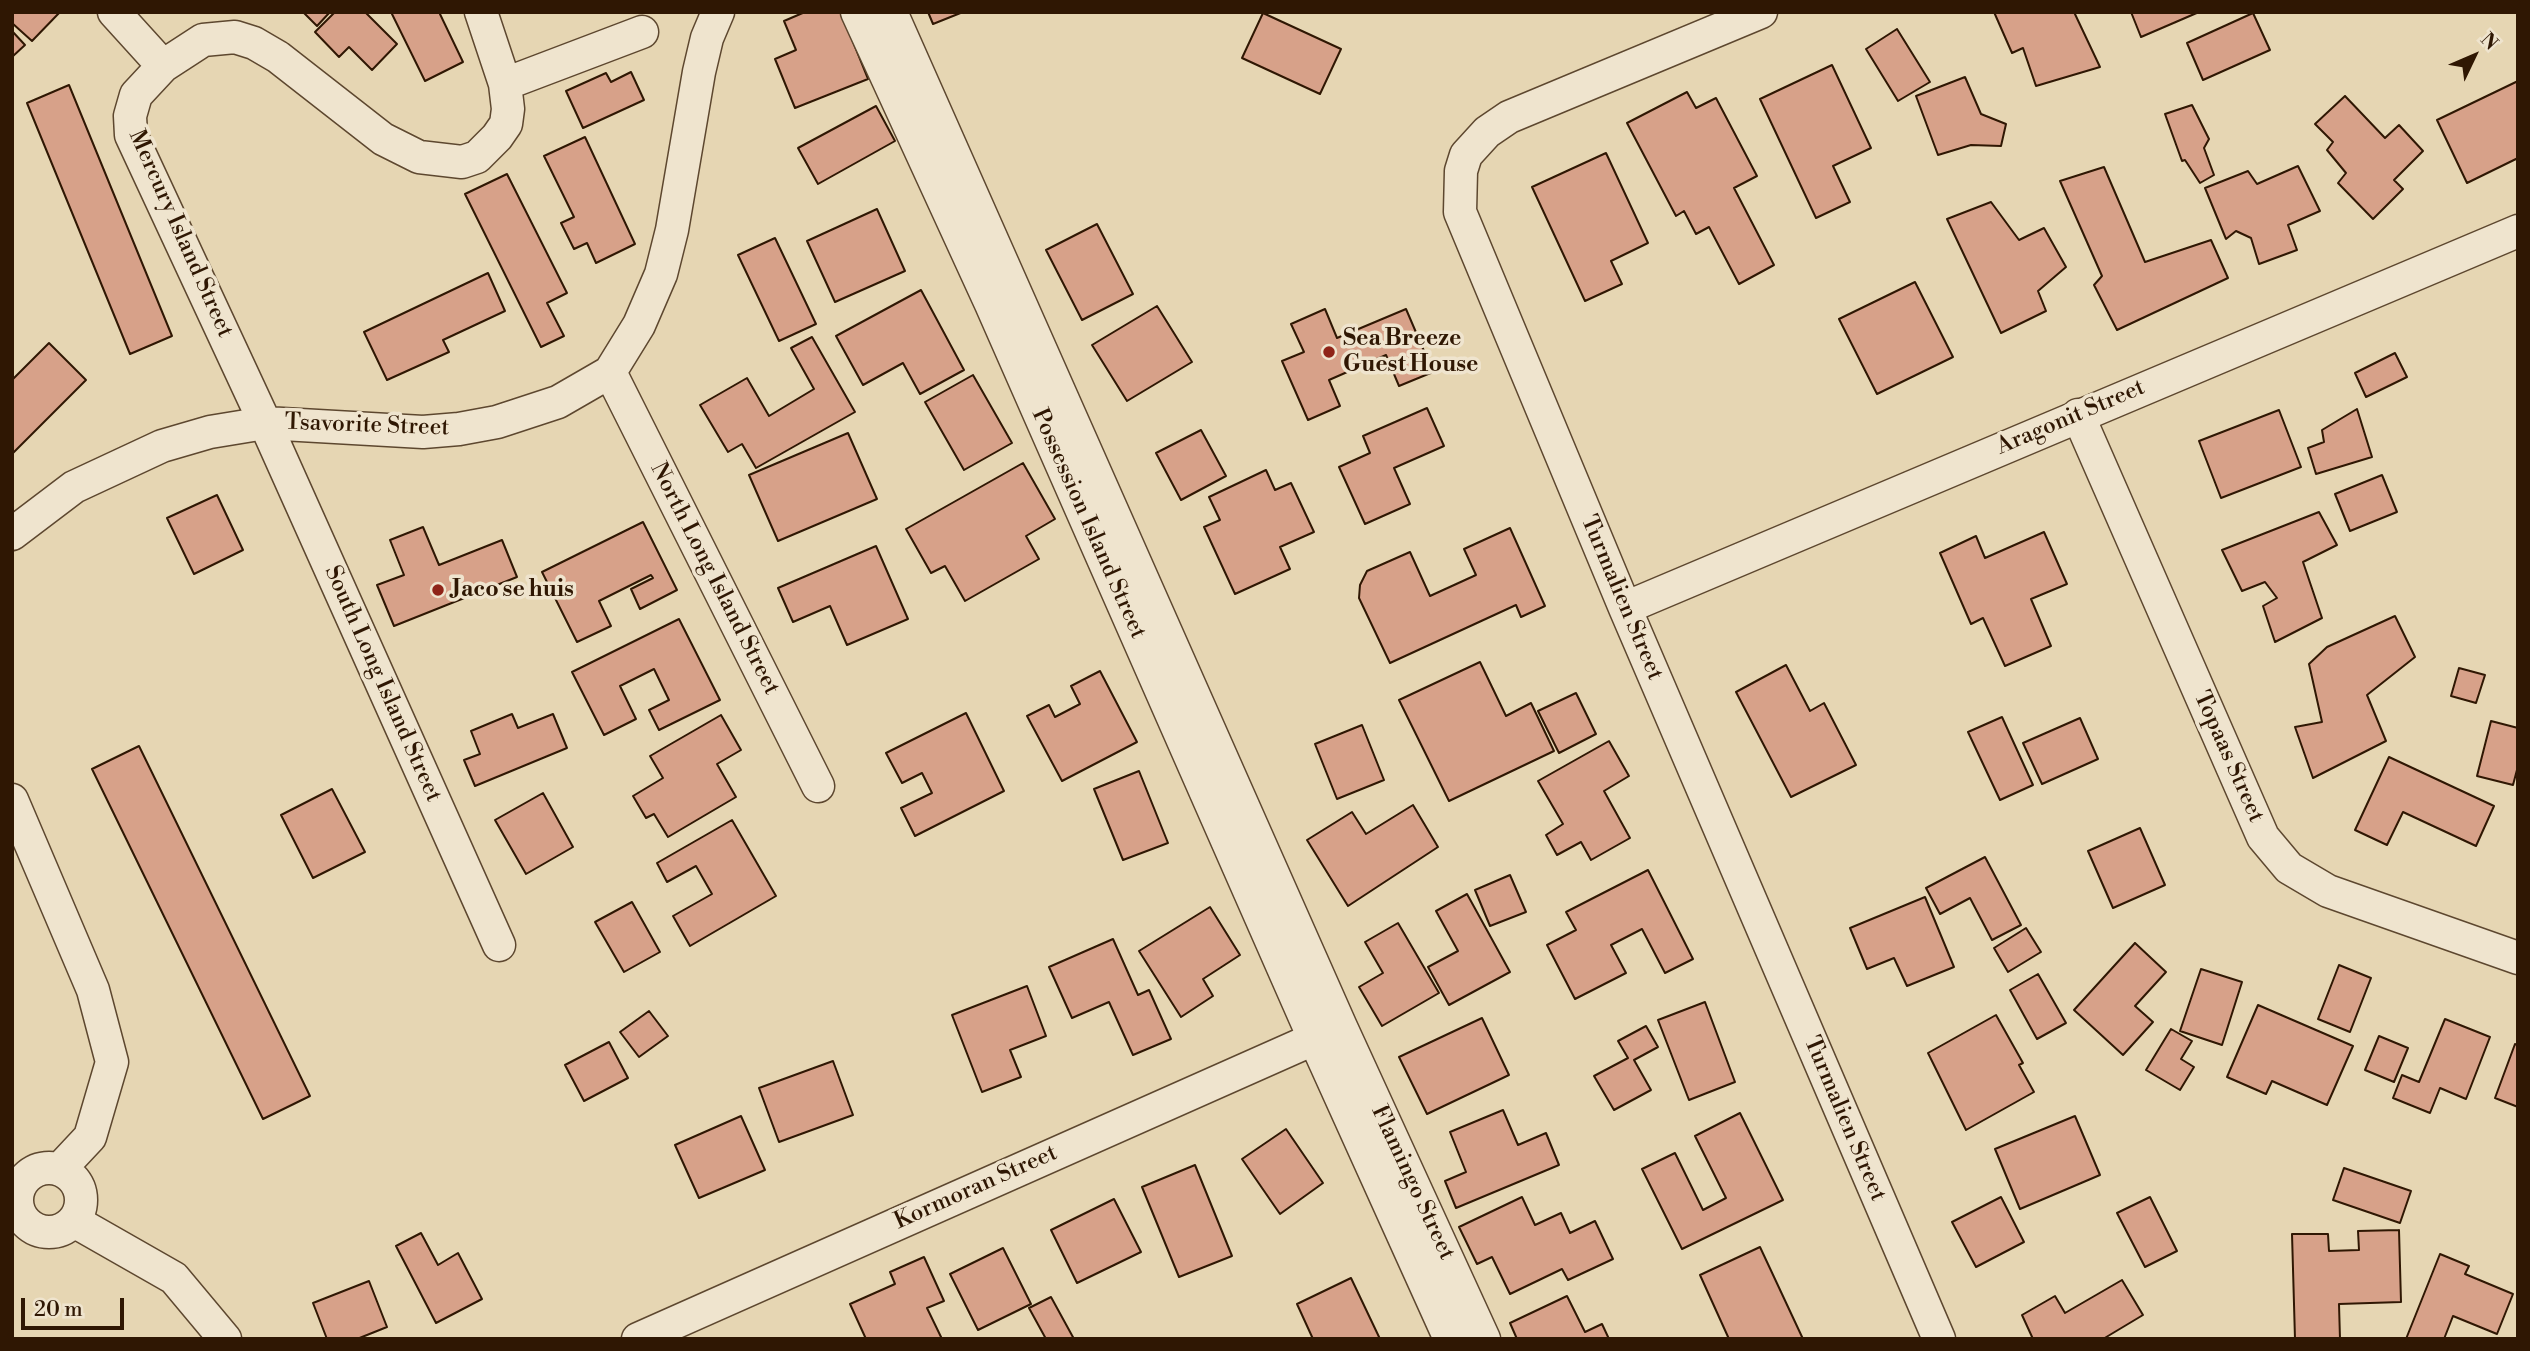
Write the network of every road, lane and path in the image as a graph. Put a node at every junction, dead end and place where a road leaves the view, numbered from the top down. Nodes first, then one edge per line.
1 (114, 12) edge
2 (481, 12) edge
3 (718, 12) edge
4 (857, 12) edge
5 (891, 12) edge
6 (1761, 12) edge
7 (642, 32) dead end
8 (163, 66) junction
9 (505, 84) junction
10 (2518, 231) edge
11 (610, 372) junction
12 (2078, 415) junction
13 (265, 423) junction
14 (12, 534) edge
15 (1625, 608) junction
16 (818, 786) dead end
17 (12, 800) edge
18 (499, 945) dead end
19 (2518, 958) edge
20 (1327, 1032) junction
21 (61, 1170) junction
22 (74, 1221) junction
23 (225, 1339) edge
24 (638, 1339) edge
25 (1450, 1339) edge
26 (1483, 1339) edge
27 (1939, 1339) edge

1 - 8 street
2 - 9 street, Mercury Island Street
3 - 11 street, Tsavorite Street
4 - 20 street, Possession Island Street
5 - 20 street, Possession Island Street
6 - 15 street, Turmalien Street
7 - 9 street
8 - 9 street, Mercury Island Street
8 - 13 street, Mercury Island Street
10 - 12 street, Aragonit Street
11 - 13 street, Tsavorite Street
11 - 16 street, North Long Island Street
12 - 15 street, Aragonit Street
12 - 19 street, Topaas Street
13 - 14 street, Tsavorite Street
13 - 18 street, South Long Island Street
15 - 27 street, Turmalien Street
17 - 21 street
20 - 24 street, Kormoran Street
20 - 25 street, Flamingo Street
20 - 26 street, Flamingo Street
21 - 22 street
21 - 22 street
22 - 23 street

